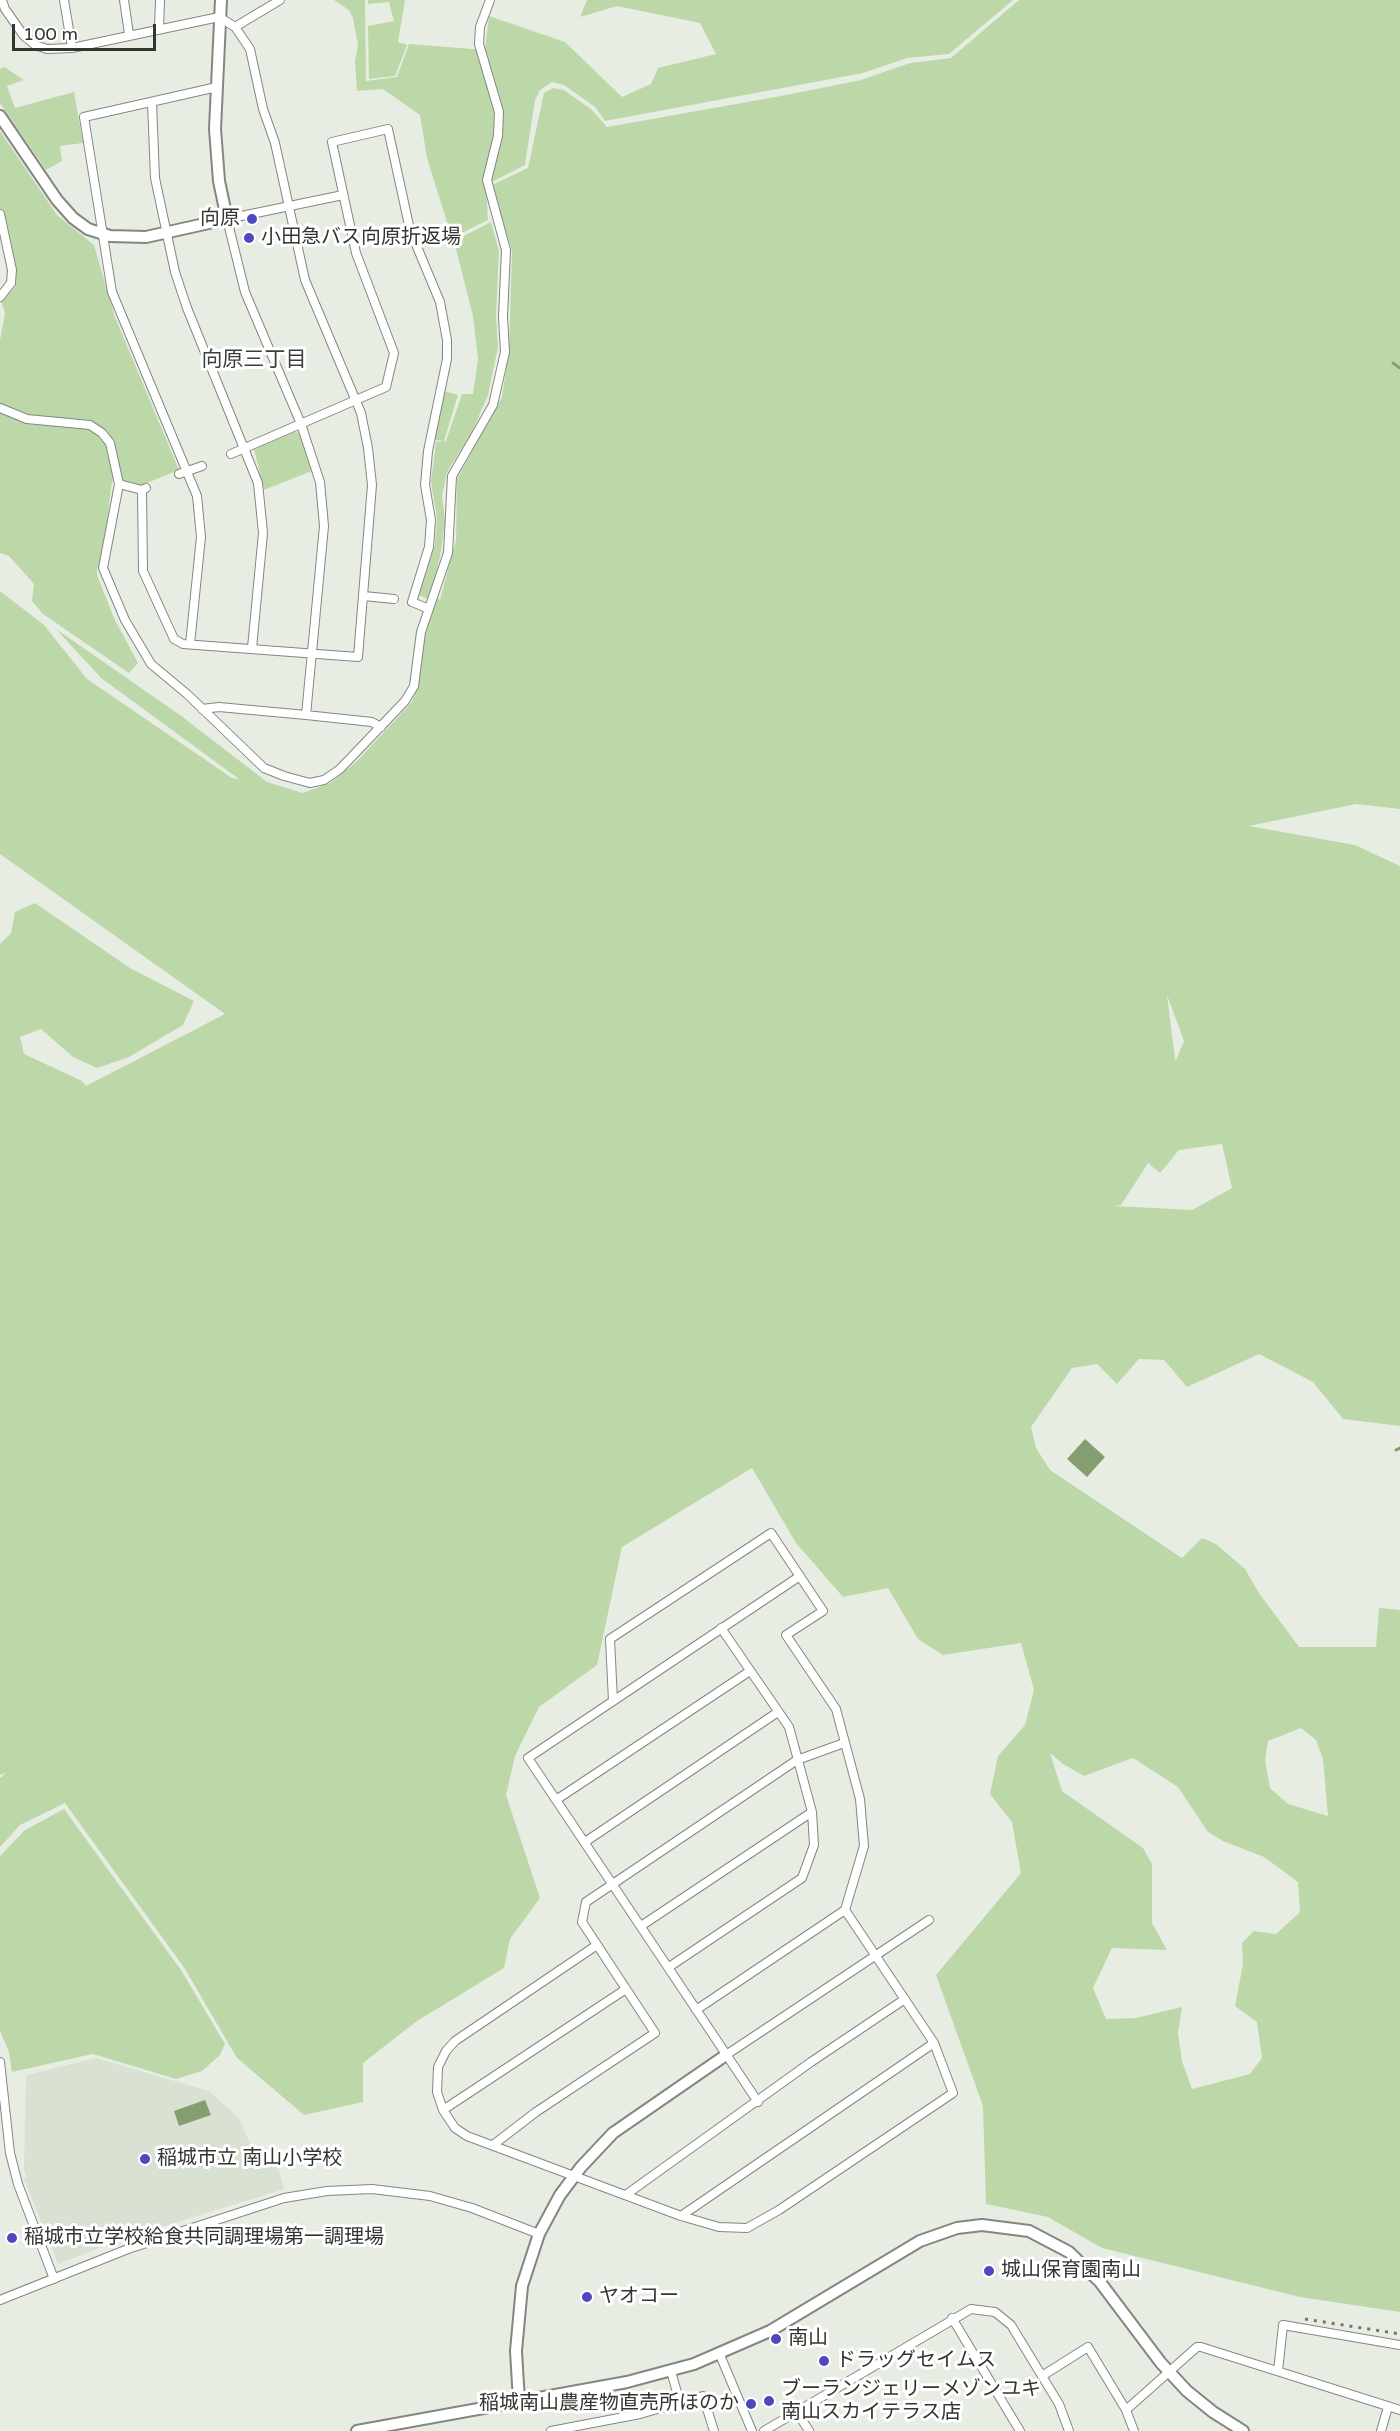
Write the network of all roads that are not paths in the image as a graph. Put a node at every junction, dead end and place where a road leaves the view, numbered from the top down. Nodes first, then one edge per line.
1 (2, 0) edge
2 (64, 0) edge
3 (124, 0) edge
4 (160, 0) edge
5 (221, 0) edge
6 (280, 0) edge
7 (490, 0) edge
8 (219, 16) junction
9 (235, 27) junction
10 (159, 28) junction
11 (129, 34) junction
12 (72, 48) junction
13 (217, 87) junction
14 (152, 102) junction
15 (0, 116) edge
16 (343, 195) junction
17 (289, 206) junction
18 (0, 214) edge
19 (227, 219) junction
20 (167, 232) junction
21 (103, 234) junction
22 (0, 297) edge
23 (355, 401) junction
24 (0, 408) edge
25 (301, 424) junction
26 (245, 448) junction
27 (231, 454) dead end
28 (202, 466) dead end
29 (189, 471) junction
30 (179, 474) dead end
31 (119, 484) junction
32 (364, 596) junction
33 (394, 599) dead end
34 (429, 609) junction
35 (190, 644) junction
36 (252, 648) junction
37 (313, 655) junction
38 (202, 709) junction
39 (306, 715) junction
40 (381, 727) junction
41 (800, 1576) junction
42 (721, 1628) junction
43 (750, 1671) junction
44 (613, 1701) junction
45 (778, 1712) junction
46 (844, 1743) junction
47 (797, 1760) junction
48 (556, 1800) junction
49 (812, 1812) junction
50 (585, 1842) junction
51 (612, 1884) junction
52 (845, 1910) junction
53 (929, 1920) dead end
54 (641, 1926) junction
55 (597, 1945) junction
56 (876, 1955) junction
57 (669, 1967) junction
58 (626, 1989) junction
59 (905, 1999) junction
60 (696, 2010) junction
61 (934, 2043) junction
62 (726, 2055) junction
63 (0, 2062) edge
64 (758, 2102) junction
65 (443, 2110) junction
66 (493, 2145) junction
67 (574, 2175) junction
68 (627, 2194) junction
69 (681, 2216) junction
70 (539, 2234) junction
71 (54, 2278) junction
72 (0, 2300) edge
73 (952, 2318) junction
74 (1400, 2345) edge
75 (720, 2355) junction
76 (1278, 2371) junction
77 (671, 2372) junction
78 (1169, 2372) junction
79 (1042, 2376) junction
80 (519, 2401) junction
81 (680, 2403) junction
82 (1389, 2407) junction
83 (1126, 2410) junction
84 (1400, 2410) edge
85 (797, 2412) junction
86 (410, 2426) edge
87 (357, 2431) edge
88 (551, 2431) edge
89 (714, 2431) edge
90 (752, 2431) edge
91 (764, 2431) edge
92 (809, 2431) edge
93 (1020, 2431) edge
94 (1069, 2431) edge
95 (1134, 2431) edge
96 (1243, 2431) edge
97 (1380, 2431) edge

1 - 12 street
2 - 12 street
3 - 11 street
4 - 10 street
5 - 8 street
6 - 9 street
7 - 34 street
8 - 9 street
8 - 10 street
8 - 13 street
9 - 17 street
10 - 11 street
11 - 12 street
13 - 14 street
13 - 19 street
14 - 20 street
14 - 21 street
15 - 21 street
16 - 17 street
16 - 23 street
16 - 34 street
17 - 19 street
17 - 23 street
18 - 22 street
19 - 20 street
19 - 25 street
20 - 21 street
20 - 26 street
21 - 29 street
23 - 25 street
23 - 32 street
24 - 31 street
25 - 26 street
25 - 37 street
26 - 27 street
26 - 36 street
28 - 29 street
29 - 30 street
29 - 35 street
31 - 35 street
31 - 38 street
32 - 33 street
32 - 37 street
34 - 40 street
35 - 36 street
36 - 37 street
37 - 39 street
38 - 39 street
38 - 40 street
39 - 40 street
41 - 42 street
41 - 44 street
41 - 46 street
42 - 43 street
42 - 44 street
43 - 45 street
43 - 48 street
44 - 48 street
45 - 47 street
45 - 50 street
46 - 47 street
46 - 52 street
47 - 49 street
47 - 51 street
48 - 50 street
49 - 54 street
49 - 57 street
50 - 51 street
51 - 54 street
51 - 55 street
52 - 56 street
52 - 60 street
53 - 56 street
54 - 57 street
55 - 58 street
55 - 65 street
56 - 59 street
56 - 62 street
57 - 60 street
58 - 65 street
58 - 66 street
59 - 61 street
59 - 64 street
60 - 62 street
61 - 69 street
61 - 69 street
62 - 64 street
62 - 67 street
63 - 71 street
64 - 68 street
65 - 66 street
66 - 67 street
67 - 68 street
67 - 70 street
68 - 69 street
70 - 71 street
70 - 80 street
71 - 72 street
73 - 79 street
73 - 85 street
73 - 93 street
74 - 76 street
75 - 77 street
75 - 78 street
75 - 90 street
76 - 78 street
76 - 82 street
77 - 80 street
77 - 81 street
78 - 83 street
78 - 96 street
79 - 83 street
79 - 94 street
80 - 86 street
81 - 88 street
81 - 89 street
82 - 84 street
82 - 97 street
83 - 95 street
85 - 91 street
85 - 92 street
86 - 87 street

